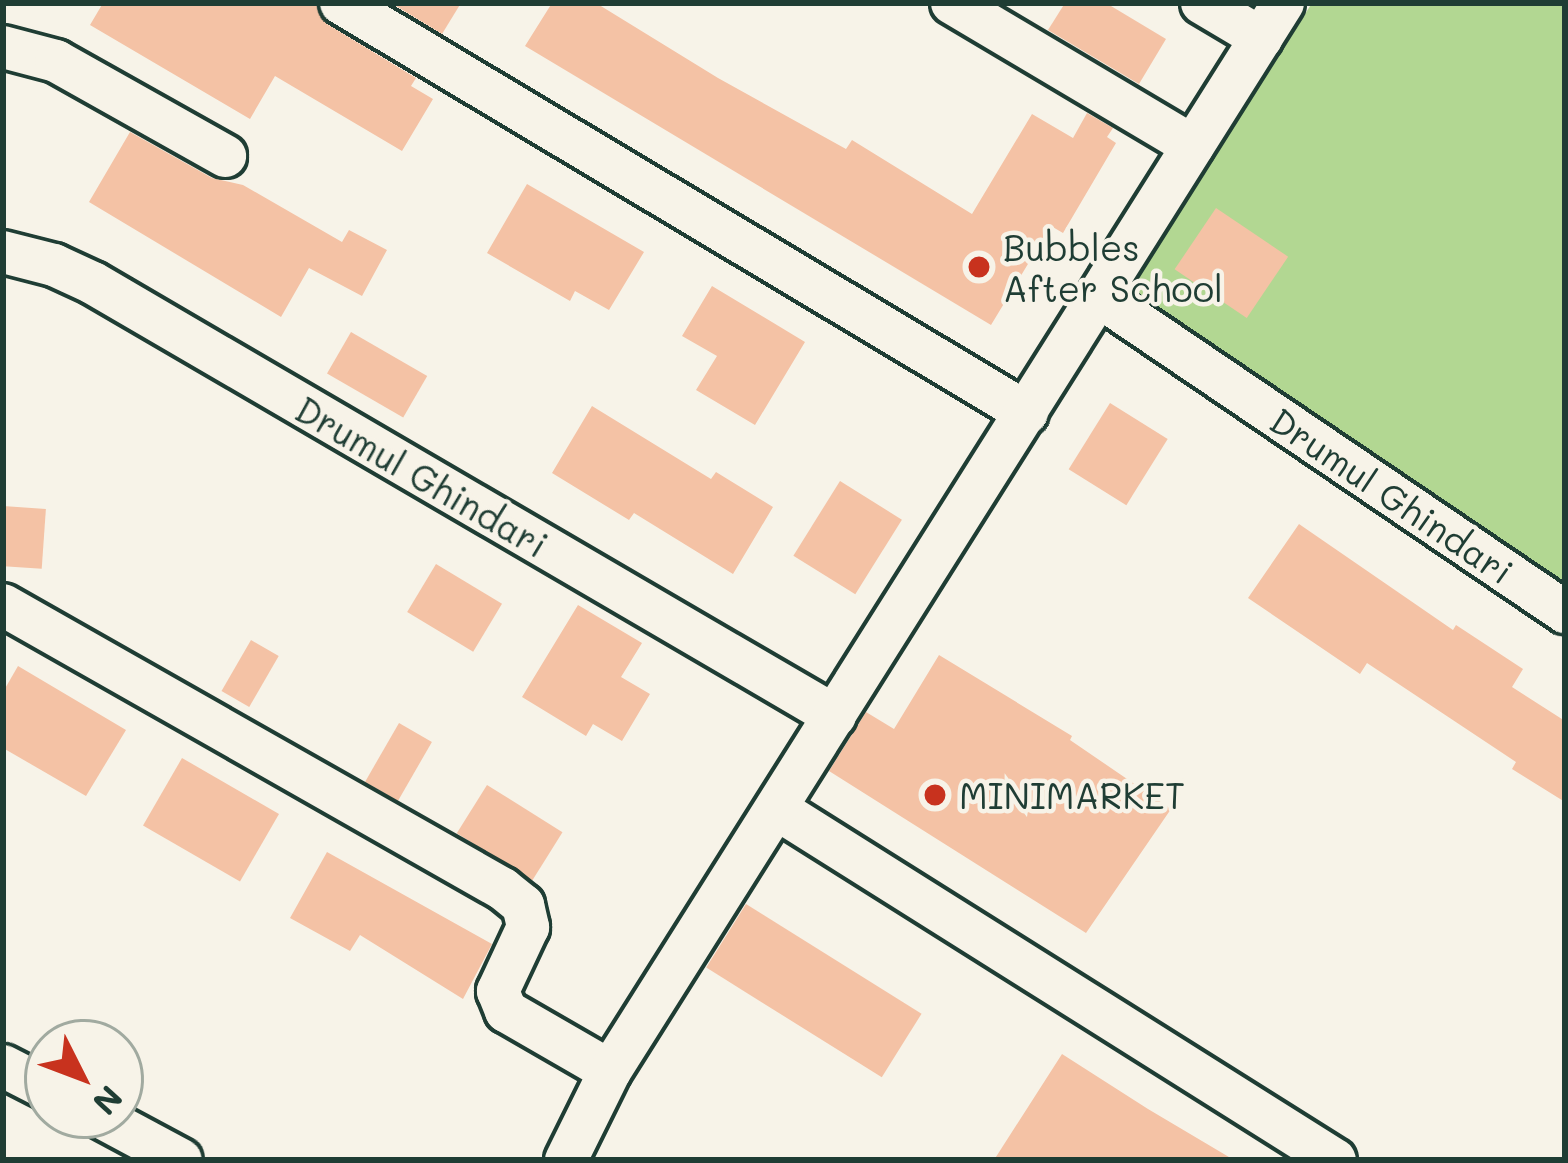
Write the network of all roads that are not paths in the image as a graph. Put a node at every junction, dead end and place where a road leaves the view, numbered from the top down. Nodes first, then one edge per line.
1 (341, 3) edge
2 (952, 3) edge
3 (1202, 3) edge
4 (1272, 21) edge
5 (3, 47) edge
6 (1193, 146) junction
7 (225, 156) dead end
8 (3, 252) edge
9 (1100, 297) junction
10 (1027, 413) junction
11 (3, 605) edge
12 (1565, 612) edge
13 (835, 716) junction
14 (777, 809) junction
15 (610, 1071) junction
16 (142, 1139) edge
17 (181, 1160) edge
18 (566, 1160) edge
19 (1335, 1160) edge

1 - 10 street
2 - 6 street
3 - 4 street
4 - 6 street
5 - 7 street
6 - 9 street
8 - 13 street, Drumul Ghindari
9 - 10 street
9 - 12 street, Drumul Ghindari
10 - 13 street
11 - 15 street
13 - 14 street
14 - 15 street
14 - 19 street
15 - 18 street
16 - 17 street

